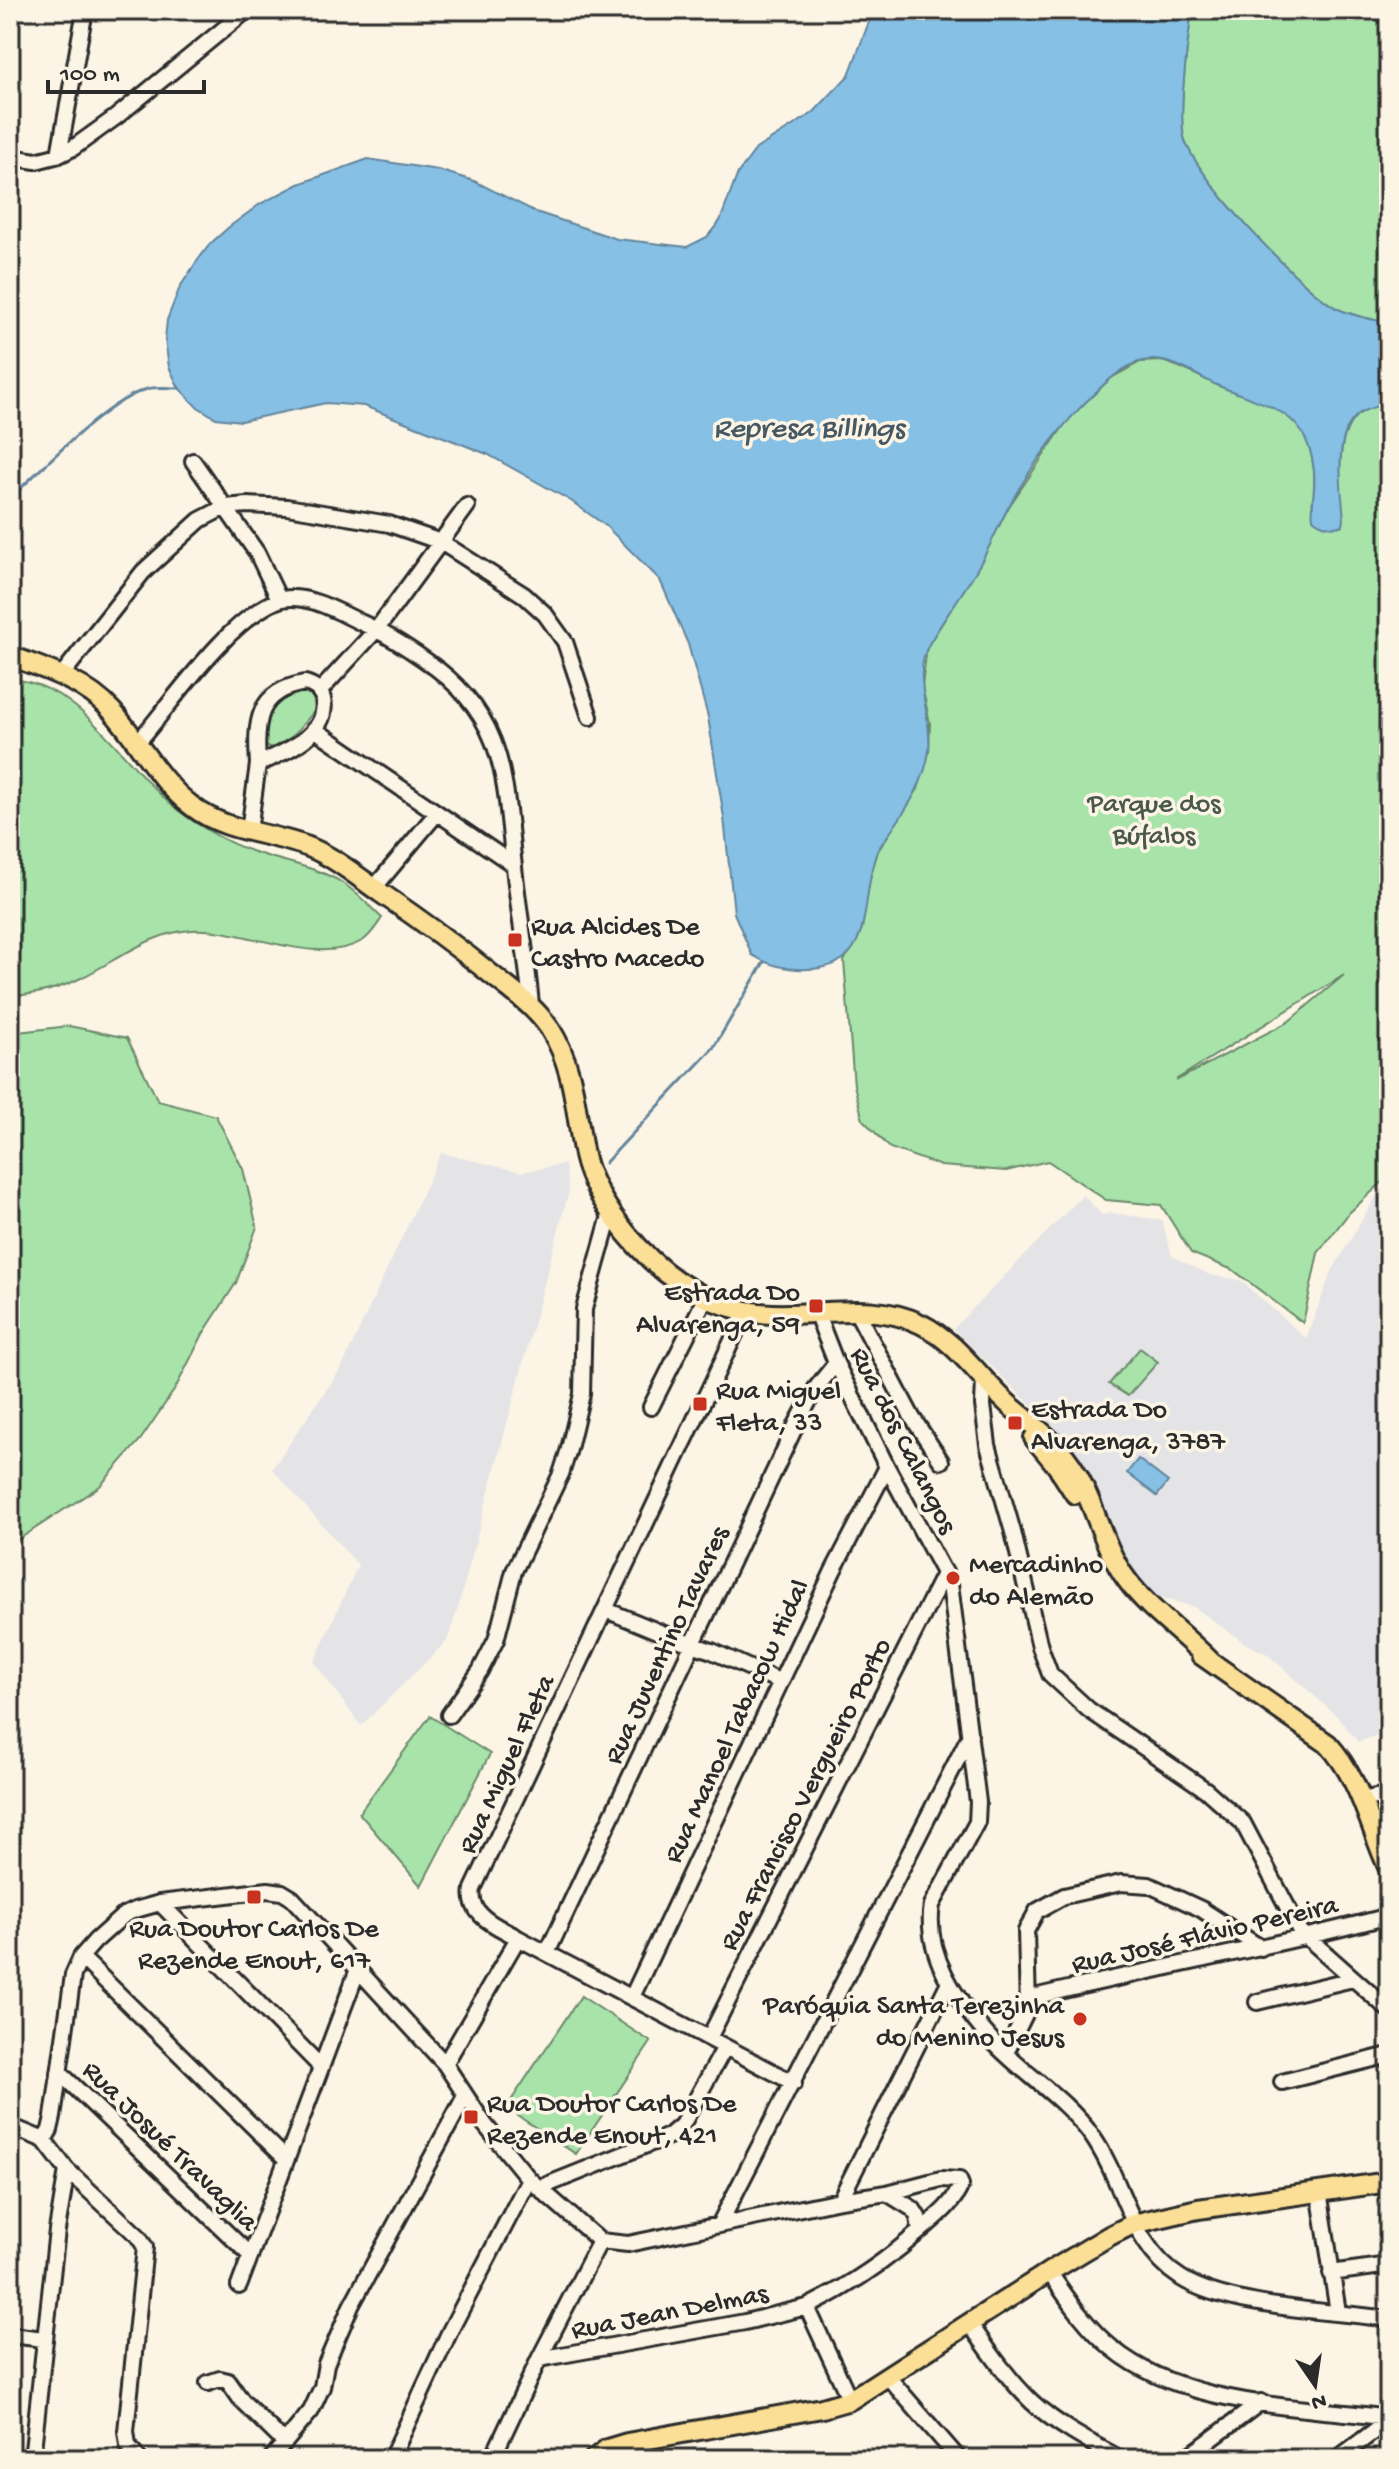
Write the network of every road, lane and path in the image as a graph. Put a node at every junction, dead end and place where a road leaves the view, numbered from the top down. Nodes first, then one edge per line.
1 (85, 10) edge
2 (247, 10) edge
3 (59, 155) junction
4 (10, 157) edge
5 (193, 461) dead end
6 (467, 506) dead end
7 (225, 507) junction
8 (441, 542) junction
9 (279, 599) junction
10 (377, 629) junction
11 (10, 656) edge
12 (61, 676) junction
13 (320, 691) junction
14 (590, 717) dead end
15 (314, 729) junction
16 (137, 743) junction
17 (258, 764) junction
18 (437, 813) junction
19 (249, 831) junction
20 (514, 865) junction
21 (374, 888) junction
22 (531, 1005) junction
23 (611, 1212) junction
24 (706, 1297) junction
25 (746, 1311) junction
26 (856, 1311) junction
27 (816, 1312) junction
28 (836, 1363) junction
29 (984, 1380) junction
30 (651, 1407) dead end
31 (941, 1461) dead end
32 (887, 1467) junction
33 (945, 1572) junction
34 (606, 1610) junction
35 (693, 1644) junction
36 (781, 1682) junction
37 (449, 1715) dead end
38 (970, 1734) junction
39 (1389, 1794) edge
40 (1362, 1800) junction
41 (1389, 1869) edge
42 (160, 1903) junction
43 (1389, 1916) edge
44 (518, 1938) junction
45 (1306, 1938) junction
46 (1261, 1948) junction
47 (547, 1953) junction
48 (81, 1957) junction
49 (358, 1969) junction
50 (1353, 1979) junction
51 (949, 1982) junction
52 (632, 1997) junction
53 (1030, 1998) junction
54 (1257, 2002) dead end
55 (1389, 2010) edge
56 (709, 2038) junction
57 (725, 2047) junction
58 (1006, 2053) junction
59 (1389, 2055) edge
60 (445, 2064) junction
61 (320, 2066) junction
62 (59, 2072) junction
63 (1282, 2082) dead end
64 (794, 2083) junction
65 (465, 2096) junction
66 (10, 2126) edge
67 (44, 2140) junction
68 (285, 2158) junction
69 (67, 2170) junction
70 (1389, 2182) edge
71 (534, 2184) junction
72 (1319, 2191) junction
73 (887, 2193) junction
74 (840, 2200) junction
75 (1133, 2224) junction
76 (719, 2225) junction
77 (920, 2231) junction
78 (600, 2241) junction
79 (250, 2255) junction
80 (1389, 2265) edge
81 (1049, 2272) junction
82 (1331, 2273) junction
83 (239, 2286) dead end
84 (807, 2307) junction
85 (1338, 2312) junction
86 (1389, 2319) edge
87 (970, 2324) junction
88 (10, 2335) edge
89 (44, 2339) junction
90 (539, 2359) junction
91 (888, 2377) junction
92 (208, 2383) dead end
93 (850, 2400) junction
94 (1261, 2402) junction
95 (1389, 2419) edge
96 (285, 2443) junction
97 (32, 2459) edge
98 (139, 2459) edge
99 (271, 2459) edge
100 (391, 2459) edge
101 (492, 2459) edge
102 (594, 2459) edge
103 (959, 2459) edge
104 (1121, 2459) edge
105 (1185, 2459) edge
106 (1337, 2459) edge

1 - 3 street
2 - 3 street
3 - 4 street
5 - 7 street
6 - 8 street
7 - 8 street
7 - 9 street
7 - 12 street
8 - 10 street
8 - 14 street
9 - 10 street
9 - 16 street
10 - 13 street
10 - 20 street
11 - 12 main road
12 - 16 main road
13 - 15 street
13 - 17 street
15 - 17 street
15 - 18 street
16 - 19 main road
17 - 19 street
18 - 20 street
18 - 21 street
19 - 21 main road
20 - 22 street
21 - 22 main road
22 - 23 main road
23 - 24 main road
23 - 37 street
24 - 25 main road
24 - 30 street
25 - 27 main road
25 - 34 street, Rua Miguel Fleta
26 - 27 main road
26 - 29 main road
26 - 31 street
27 - 28 street, Rua dos Calangos
28 - 32 street, Rua dos Calangos
28 - 35 street, Rua Juventino Tavares
29 - 40 main road
29 - 45 street
32 - 33 street, Rua dos Calangos
32 - 36 street, Rua Manoel Tabacow Hidal
33 - 38 street, Rua dos Calangos
33 - 56 street, Rua Francisco Vergueiro Porto
34 - 35 street
34 - 44 street, Rua Miguel Fleta
35 - 36 street
35 - 47 street, Rua Juventino Tavares
36 - 52 street, Rua Manoel Tabacow Hidal
38 - 51 street, Rua dos Calangos
38 - 64 street
39 - 40 street
40 - 41 main road
42 - 48 street
42 - 49 street
42 - 61 street
43 - 45 street, Rua José Flávio Pereira
44 - 47 street, Rua Miguel Fleta
44 - 60 street
45 - 46 street, Rua José Flávio Pereira
45 - 50 street
46 - 53 street, Rua José Flávio Pereira
46 - 53 street
47 - 52 street, Rua Miguel Fleta
48 - 62 street
48 - 68 street
49 - 60 street
49 - 61 street
50 - 54 street
50 - 55 street
51 - 58 street, Rua dos Calangos
51 - 74 street
52 - 56 street, Rua Miguel Fleta
53 - 58 street
56 - 57 street, Rua Miguel Fleta
57 - 64 street, Rua Miguel Fleta
57 - 71 street
58 - 75 street, Rua dos Calangos
59 - 63 street
60 - 65 street
61 - 68 street
62 - 67 street
62 - 79 street, Rua Josué Travaglia
64 - 76 street
65 - 71 street
65 - 96 street
66 - 67 street
67 - 69 street
68 - 79 street
69 - 89 street
69 - 98 street
70 - 72 main road
71 - 78 street
71 - 100 street
72 - 75 main road
72 - 82 street
73 - 74 street
73 - 77 street
73 - 77 street, Rua Jean Delmas
74 - 76 street
75 - 81 main road
75 - 85 street, Rua dos Calangos
76 - 78 street
77 - 84 street, Rua Jean Delmas
78 - 90 street
79 - 83 street
80 - 82 street
81 - 87 main road
81 - 94 street
82 - 85 street
84 - 90 street, Rua Jean Delmas
84 - 93 street
85 - 86 street, Rua dos Calangos
87 - 91 main road
87 - 104 street
88 - 89 street
89 - 97 street
90 - 101 street
91 - 93 main road
91 - 103 street
92 - 96 street
93 - 102 main road
94 - 95 street
94 - 105 street
95 - 106 street
96 - 99 street

